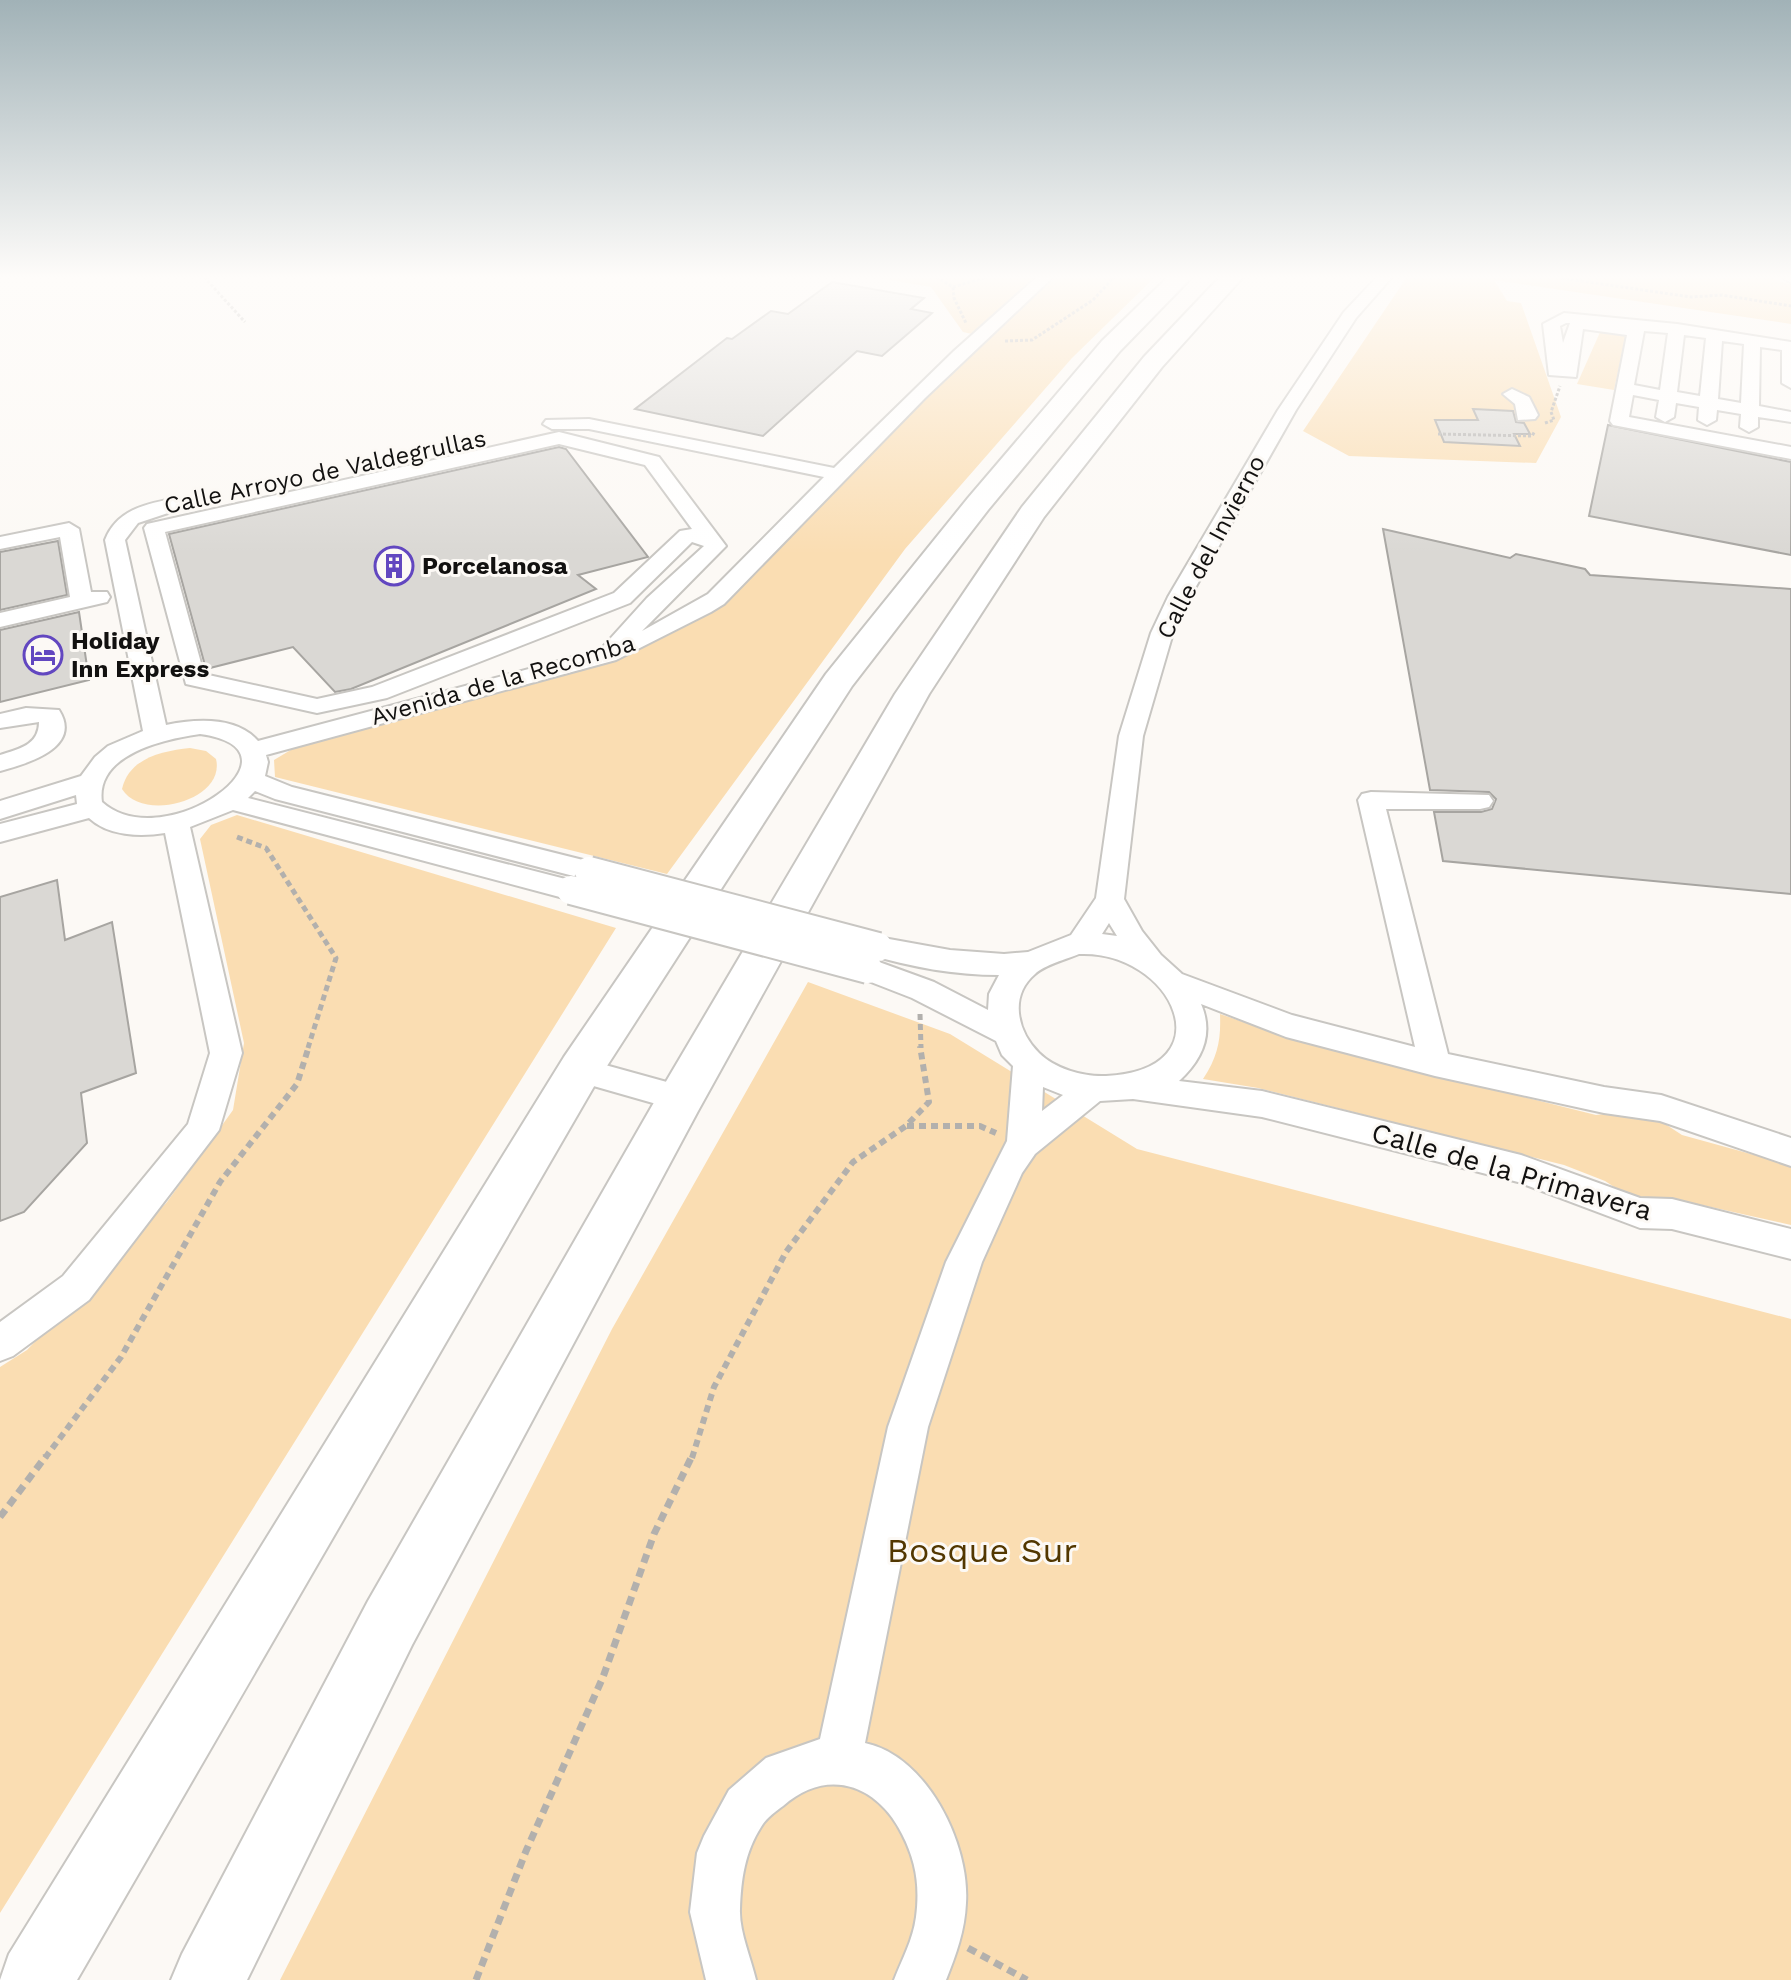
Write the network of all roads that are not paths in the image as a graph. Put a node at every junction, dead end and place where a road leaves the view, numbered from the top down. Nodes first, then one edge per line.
1 (943, 369) edge
2 (1091, 369) edge
3 (1147, 369) edge
4 (1314, 369) edge
5 (1555, 369) edge
6 (1569, 369) edge
7 (1630, 369) edge
8 (1672, 369) edge
9 (1711, 369) edge
10 (1751, 369) edge
11 (1626, 389) junction
12 (1512, 394) dead end
13 (1668, 396) junction
14 (1709, 403) junction
15 (1749, 410) junction
16 (1524, 416) dead end
17 (1791, 417) edge
18 (1663, 431) junction
19 (1706, 438) junction
20 (1748, 445) junction
21 (1791, 453) edge
22 (837, 474) junction
23 (708, 537) junction
24 (0, 543) edge
25 (125, 591) junction
26 (82, 601) junction
27 (0, 620) edge
28 (608, 655) junction
29 (0, 721) edge
30 (156, 734) junction
31 (254, 750) junction
32 (0, 763) edge
33 (250, 779) junction
34 (91, 796) junction
35 (229, 801) junction
36 (1480, 801) dead end
37 (0, 810) edge
38 (176, 823) junction
39 (0, 833) edge
40 (580, 881) junction
41 (1110, 899) junction
42 (1081, 943) junction
43 (873, 958) junction
44 (1025, 965) junction
45 (1164, 973) junction
46 (1005, 1032) junction
47 (1029, 1064) junction
48 (1435, 1064) junction
49 (580, 1070) junction
50 (1137, 1088) junction
51 (1093, 1089) junction
52 (681, 1098) junction
53 (1023, 1144) junction
54 (1791, 1152) edge
55 (1791, 1244) edge
56 (0, 1344) edge
57 (838, 1761) junction
58 (35, 1980) edge
59 (208, 1980) edge
60 (731, 1980) edge
61 (919, 1980) edge

1 - 22 street, Avenida de la Recomba
2 - 49 highway
3 - 52 highway
4 - 41 street, Calle del Invierno
5 - 6 street
7 - 11 street
8 - 13 street
9 - 14 street
10 - 15 street
11 - 13 street
11 - 18 street
12 - 16 street
13 - 14 street
13 - 18 street
14 - 15 street
14 - 19 street
15 - 17 street
15 - 20 street
18 - 19 street
19 - 20 street
20 - 21 street
22 - 25 street, Calle Arroyo de Valdegrullas
22 - 28 street, Avenida de la Recomba
23 - 23 street
23 - 28 street
24 - 26 street
25 - 26 street
25 - 30 street, Calle Arroyo de Valdegrullas
26 - 27 street
28 - 31 street, Avenida de la Recomba
29 - 32 street
30 - 31 street
30 - 34 street
31 - 33 street
33 - 35 street
33 - 40 street
34 - 37 street
34 - 38 street
34 - 39 street
35 - 38 street
35 - 40 street
36 - 48 street
38 - 56 street
40 - 43 street, bridge
41 - 42 street
41 - 45 street
42 - 44 street
42 - 45 street
43 - 44 street
43 - 46 street
44 - 46 street
45 - 48 street
45 - 50 street
46 - 47 street
47 - 51 street
47 - 53 street
48 - 54 street
49 - 52 street
49 - 58 highway
50 - 51 street
50 - 55 street, Calle de la Primavera
51 - 53 street
52 - 59 highway
53 - 57 street
57 - 60 street
57 - 61 street

